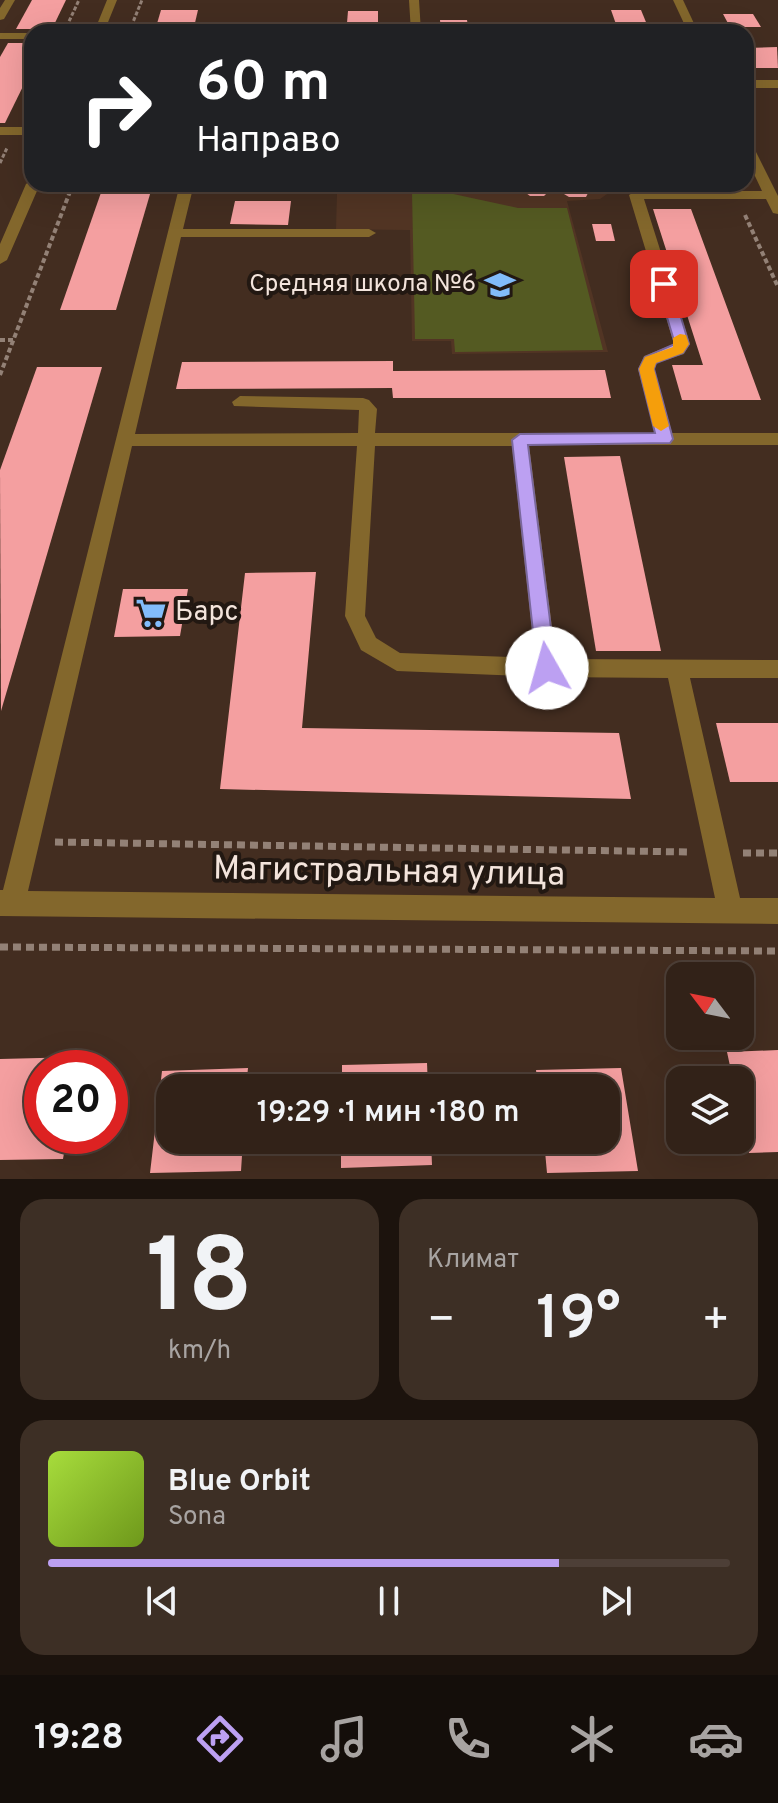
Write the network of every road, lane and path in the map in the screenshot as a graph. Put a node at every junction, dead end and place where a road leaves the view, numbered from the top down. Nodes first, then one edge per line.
1 (10, 0) edge
2 (79, 0) edge
3 (112, 0) edge
4 (142, 0) edge
5 (414, 0) edge
6 (678, 0) edge
7 (0, 17) edge
8 (68, 24) edge
9 (102, 24) edge
10 (132, 24) edge
11 (416, 24) edge
12 (689, 24) edge
13 (0, 36) edge
14 (24, 36) edge
15 (754, 84) edge
16 (778, 84) edge
17 (0, 131) edge
18 (24, 131) edge
19 (754, 161) edge
20 (29, 192) edge
21 (70, 192) edge
22 (185, 192) edge
23 (636, 192) edge
24 (675, 192) edge
25 (736, 195) junction
26 (770, 195) junction
27 (778, 210) edge
28 (0, 213) edge
29 (20, 213) junction
30 (176, 233) junction
31 (369, 233) dead end
32 (0, 260) edge
33 (778, 287) edge
34 (0, 340) edge
35 (13, 340) junction
36 (0, 375) edge
37 (240, 402) dead end
38 (665, 439) junction
39 (778, 439) edge
40 (124, 440) junction
41 (520, 440) junction
42 (368, 441) junction
43 (547, 668) junction
44 (677, 669) junction
45 (778, 669) edge
46 (26, 841) junction
47 (718, 853) junction
48 (778, 853) edge
49 (6, 904) edge
50 (730, 911) junction
51 (778, 911) edge
52 (0, 947) edge
53 (778, 951) edge

1 - 7 street
2 - 8 path
3 - 9 street
4 - 10 path
5 - 11 street
6 - 12 street
13 - 14 street
15 - 16 street
17 - 18 street
19 - 26 street
20 - 29 street
21 - 35 path
22 - 30 street
23 - 38 street
24 - 25 street
25 - 26 street
25 - 33 path
26 - 27 street
28 - 29 street
29 - 32 street
30 - 31 street
30 - 40 street
34 - 35 path
35 - 36 path
37 - 42 street
38 - 39 street
38 - 41 street
40 - 42 street
40 - 46 street
41 - 42 street
41 - 43 street
42 - 43 street
43 - 44 street
44 - 45 street
44 - 47 street
46 - 47 path
46 - 49 street
47 - 48 path
47 - 50 street
49 - 50 street, Магистральная улица
50 - 51 street, Магистральная улица
52 - 53 path

